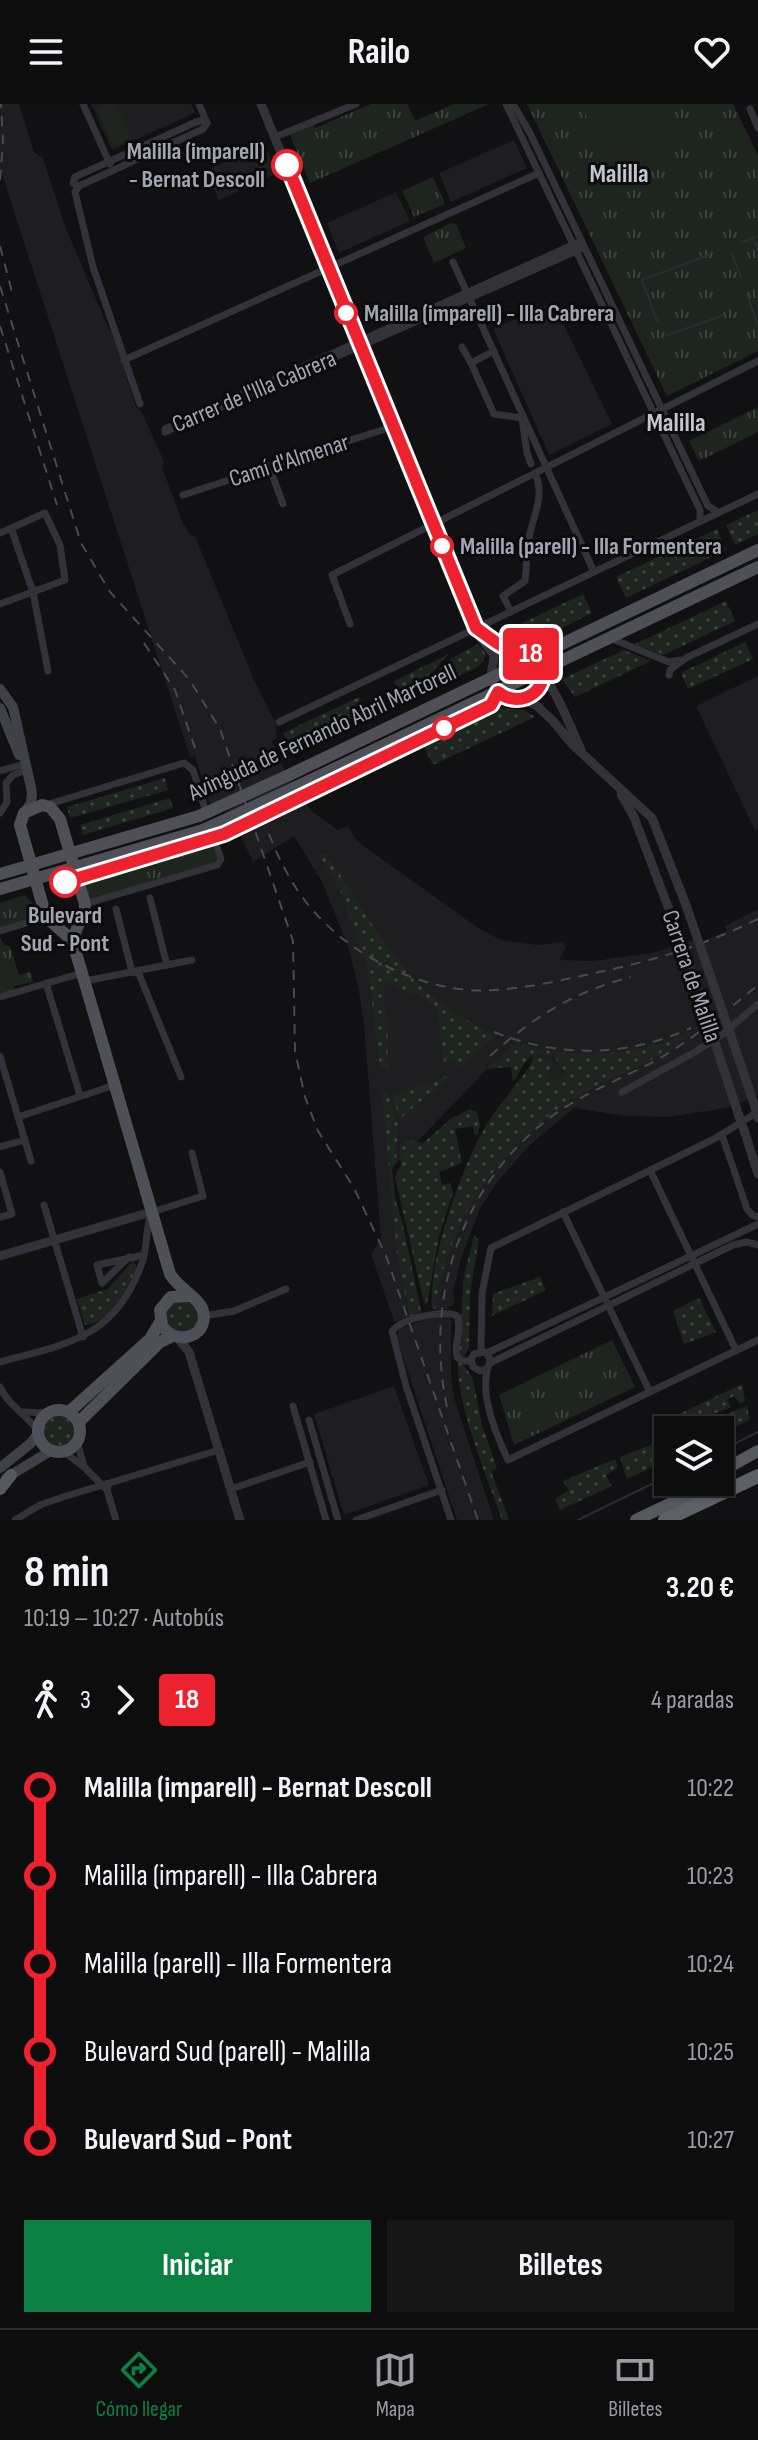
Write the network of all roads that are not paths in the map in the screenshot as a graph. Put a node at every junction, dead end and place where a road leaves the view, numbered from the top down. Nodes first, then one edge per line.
1 (83, 104) edge
2 (199, 104) edge
3 (262, 104) edge
4 (356, 104) edge
5 (506, 104) edge
6 (513, 104) edge
7 (748, 105) edge
8 (758, 117) edge
9 (207, 123) junction
10 (758, 128) edge
11 (275, 137) junction
12 (109, 162) junction
13 (113, 170) junction
14 (539, 173) junction
15 (77, 189) junction
16 (579, 246) junction
17 (453, 262) dead end
18 (328, 268) junction
19 (468, 296) junction
20 (359, 344) junction
21 (462, 347) dead end
22 (494, 351) junction
23 (124, 360) junction
24 (758, 361) edge
25 (471, 363) junction
26 (140, 404) dead end
27 (658, 412) junction
28 (394, 426) junction
29 (531, 464) dead end
30 (269, 466) junction
31 (547, 467) junction
32 (535, 473) junction
33 (758, 494) edge
34 (183, 495) dead end
35 (283, 504) dead end
36 (718, 512) junction
37 (699, 522) junction
38 (433, 523) junction
39 (11, 528) junction
40 (0, 533) edge
41 (758, 550) edge
42 (758, 567) edge
43 (594, 572) junction
44 (33, 592) junction
45 (0, 604) edge
46 (511, 612) junction
47 (350, 624) dead end
48 (758, 624) edge
49 (476, 628) junction
50 (609, 638) junction
51 (517, 650) junction
52 (535, 657) junction
53 (686, 658) junction
54 (48, 671) dead end
55 (541, 671) junction
56 (492, 672) junction
57 (669, 675) dead end
58 (0, 689) edge
59 (498, 692) junction
60 (524, 699) junction
61 (5, 714) edge
62 (279, 722) dead end
63 (583, 753) junction
64 (25, 767) junction
65 (0, 771) edge
66 (6, 783) junction
67 (614, 784) junction
68 (0, 791) edge
69 (32, 792) junction
70 (46, 805) junction
71 (0, 813) edge
72 (24, 813) junction
73 (71, 853) junction
74 (30, 865) junction
75 (75, 867) junction
76 (0, 874) edge
77 (34, 879) junction
78 (0, 889) edge
79 (150, 898) dead end
80 (85, 908) junction
81 (116, 909) dead end
82 (46, 918) junction
83 (0, 931) edge
84 (74, 942) junction
85 (192, 960) dead end
86 (167, 965) junction
87 (132, 972) junction
88 (84, 977) junction
89 (46, 983) junction
90 (0, 997) edge
91 (758, 1004) edge
92 (0, 1056) edge
93 (181, 1077) dead end
94 (115, 1085) junction
95 (79, 1092) dead end
96 (622, 1092) dead end
97 (756, 1110) edge
98 (18, 1117) junction
99 (758, 1118) edge
100 (722, 1135) junction
101 (25, 1140) junction
102 (0, 1147) edge
103 (192, 1153) dead end
104 (31, 1161) dead end
105 (650, 1170) junction
106 (0, 1172) edge
107 (758, 1174) edge
108 (44, 1205) dead end
109 (563, 1212) junction
110 (151, 1214) junction
111 (0, 1217) edge
112 (758, 1217) edge
113 (758, 1224) edge
114 (54, 1240) junction
115 (758, 1245) edge
116 (144, 1255) junction
117 (0, 1256) edge
118 (129, 1257) junction
119 (693, 1261) junction
120 (286, 1289) dead end
121 (189, 1296) junction
122 (167, 1300) junction
123 (607, 1302) junction
124 (203, 1316) junction
125 (160, 1322) junction
126 (194, 1334) junction
127 (83, 1337) junction
128 (175, 1337) junction
129 (758, 1340) edge
130 (736, 1350) junction
131 (189, 1352) junction
132 (484, 1352) junction
133 (471, 1361) junction
134 (0, 1362) edge
135 (489, 1366) junction
136 (477, 1370) junction
137 (485, 1379) junction
138 (0, 1387) edge
139 (650, 1392) junction
140 (293, 1406) dead end
141 (24, 1412) junction
142 (48, 1413) junction
143 (74, 1417) junction
144 (309, 1420) dead end
145 (38, 1432) junction
146 (77, 1442) junction
147 (219, 1450) junction
148 (57, 1451) junction
149 (758, 1451) edge
150 (320, 1459) junction
151 (758, 1461) edge
152 (309, 1462) junction
153 (734, 1464) edge
154 (85, 1468) junction
155 (734, 1473) edge
156 (758, 1473) edge
157 (4, 1475) edge
158 (107, 1486) junction
159 (0, 1489) edge
160 (231, 1489) junction
161 (442, 1490) junction
162 (675, 1496) edge
163 (686, 1496) edge
164 (640, 1518) edge
165 (15, 1520) edge
166 (116, 1520) edge
167 (240, 1520) edge
168 (326, 1520) edge
169 (338, 1520) edge
170 (356, 1520) edge
171 (451, 1520) edge
172 (665, 1520) edge

1 - 12 street
2 - 9 street
3 - 11 street
4 - 11 street
5 - 14 street
6 - 16 street
7 - 8 street
7 - 10 street
9 - 12 street
9 - 13 street
11 - 18 street
12 - 13 street
12 - 15 street
13 - 15 street
14 - 16 street
14 - 18 street
15 - 23 street
16 - 19 street, Carrer de l'Illa Cabrera
16 - 27 street
17 - 19 street
18 - 20 street
18 - 23 street
19 - 20 street, Carrer de l'Illa Cabrera
19 - 22 street
20 - 20 street, Carrer de l'Illa Cabrera
20 - 28 street
21 - 25 street
22 - 25 street
22 - 31 street
23 - 26 street
24 - 27 street
25 - 29 street
27 - 31 street
27 - 36 street
27 - 37 street
28 - 30 street, Camí d'Almenar
28 - 38 street
30 - 34 street, Camí d'Almenar
30 - 35 street
31 - 32 street
31 - 43 street
32 - 38 street
32 - 46 street
33 - 36 street, Avinguda de Fernando Abril Martorell
36 - 37 street, Avinguda de Fernando Abril Martorell
37 - 43 street, Avinguda de Fernando Abril Martorell
38 - 47 street
38 - 49 street
39 - 40 street
39 - 44 street
39 - 44 street
41 - 52 main road, Avinguda de Fernando Abril Martorell
42 - 50 main road, Avinguda de Fernando Abril Martorell
43 - 46 street, Avinguda de Fernando Abril Martorell
44 - 45 street
44 - 54 street
46 - 49 street, Avinguda de Fernando Abril Martorell
48 - 53 street
49 - 51 street
49 - 56 street
49 - 62 street, Avinguda de Fernando Abril Martorell
50 - 53 street
50 - 55 main road, Avinguda de Fernando Abril Martorell
51 - 52 street
51 - 56 street
52 - 55 street, Carrera de Malilla
52 - 56 main road, Avinguda de Fernando Abril Martorell
53 - 57 street
55 - 59 main road, Avinguda de Fernando Abril Martorell
55 - 60 street
55 - 63 street, Carrera de Malilla
56 - 59 street
56 - 73 main road, Avinguda de Fernando Abril Martorell, bridge
58 - 61 main road
59 - 60 street
59 - 75 main road, Avinguda de Fernando Abril Martorell, bridge
60 - 63 street, Carrera de Malilla
61 - 64 main road
61 - 64 main road
63 - 67 street, Carrera de Malilla
64 - 65 street
64 - 66 street
64 - 69 main road
66 - 68 street
66 - 71 street
67 - 97 street, Carrera de Malilla, bridge
67 - 107 street, Carrera de Malilla, bridge
69 - 70 main road
69 - 72 main road
70 - 72 main road
70 - 73 main road
70 - 80 street
72 - 74 main road
73 - 74 main road, Avinguda de Fernando Abril Martorell
73 - 75 main road
74 - 76 main road, Avinguda de Fernando Abril Martorell
74 - 77 main road
75 - 77 main road, Avinguda de Fernando Abril Martorell
75 - 80 main road
77 - 78 main road, Avinguda de Fernando Abril Martorell
77 - 82 main road
79 - 86 street
80 - 82 main road
80 - 84 main road
81 - 87 street
82 - 83 street
82 - 84 main road
84 - 88 main road
85 - 86 street
86 - 87 street
87 - 88 street
87 - 93 street
88 - 89 street
88 - 94 main road
89 - 90 street
89 - 95 street
91 - 96 street
92 - 98 street
94 - 98 street
94 - 110 main road
97 - 99 street, Carrera de Malilla, bridge
97 - 100 street
98 - 101 street
100 - 105 street
100 - 112 street
101 - 102 street
101 - 104 street
103 - 110 street
105 - 109 street
105 - 119 street
106 - 111 street
108 - 114 street
109 - 123 street
109 - 132 street
110 - 114 street
110 - 116 street
110 - 121 main road
110 - 122 main road
113 - 119 street
114 - 117 street
114 - 127 street
115 - 119 street
116 - 118 street
116 - 127 street
118 - 118 street
119 - 123 street
119 - 130 street
120 - 124 street
121 - 122 main road
121 - 124 main road
122 - 125 main road
123 - 132 street
123 - 135 street
123 - 139 street
124 - 126 main road
125 - 128 main road
125 - 143 main road
126 - 128 main road
126 - 131 street
127 - 134 street
128 - 131 street
128 - 143 main road
129 - 130 street
130 - 139 street
131 - 147 street
132 - 133 street
132 - 135 street
133 - 136 street
133 - 161 street
135 - 136 street
135 - 137 street
136 - 137 street
137 - 139 street
138 - 141 street
140 - 152 street
141 - 142 street
141 - 145 street
142 - 143 main road
142 - 145 main road
143 - 146 main road
144 - 150 street
145 - 148 main road
145 - 157 main road
146 - 148 main road
146 - 154 street
147 - 158 street
147 - 160 street
148 - 154 street
148 - 157 main road
149 - 153 highway
150 - 152 street
150 - 169 street
151 - 155 highway
152 - 160 street
152 - 168 street
154 - 158 street
156 - 172 highway
157 - 159 highway
158 - 165 street
158 - 166 street
160 - 167 street
161 - 170 street
161 - 171 street
162 - 164 highway
163 - 164 highway

